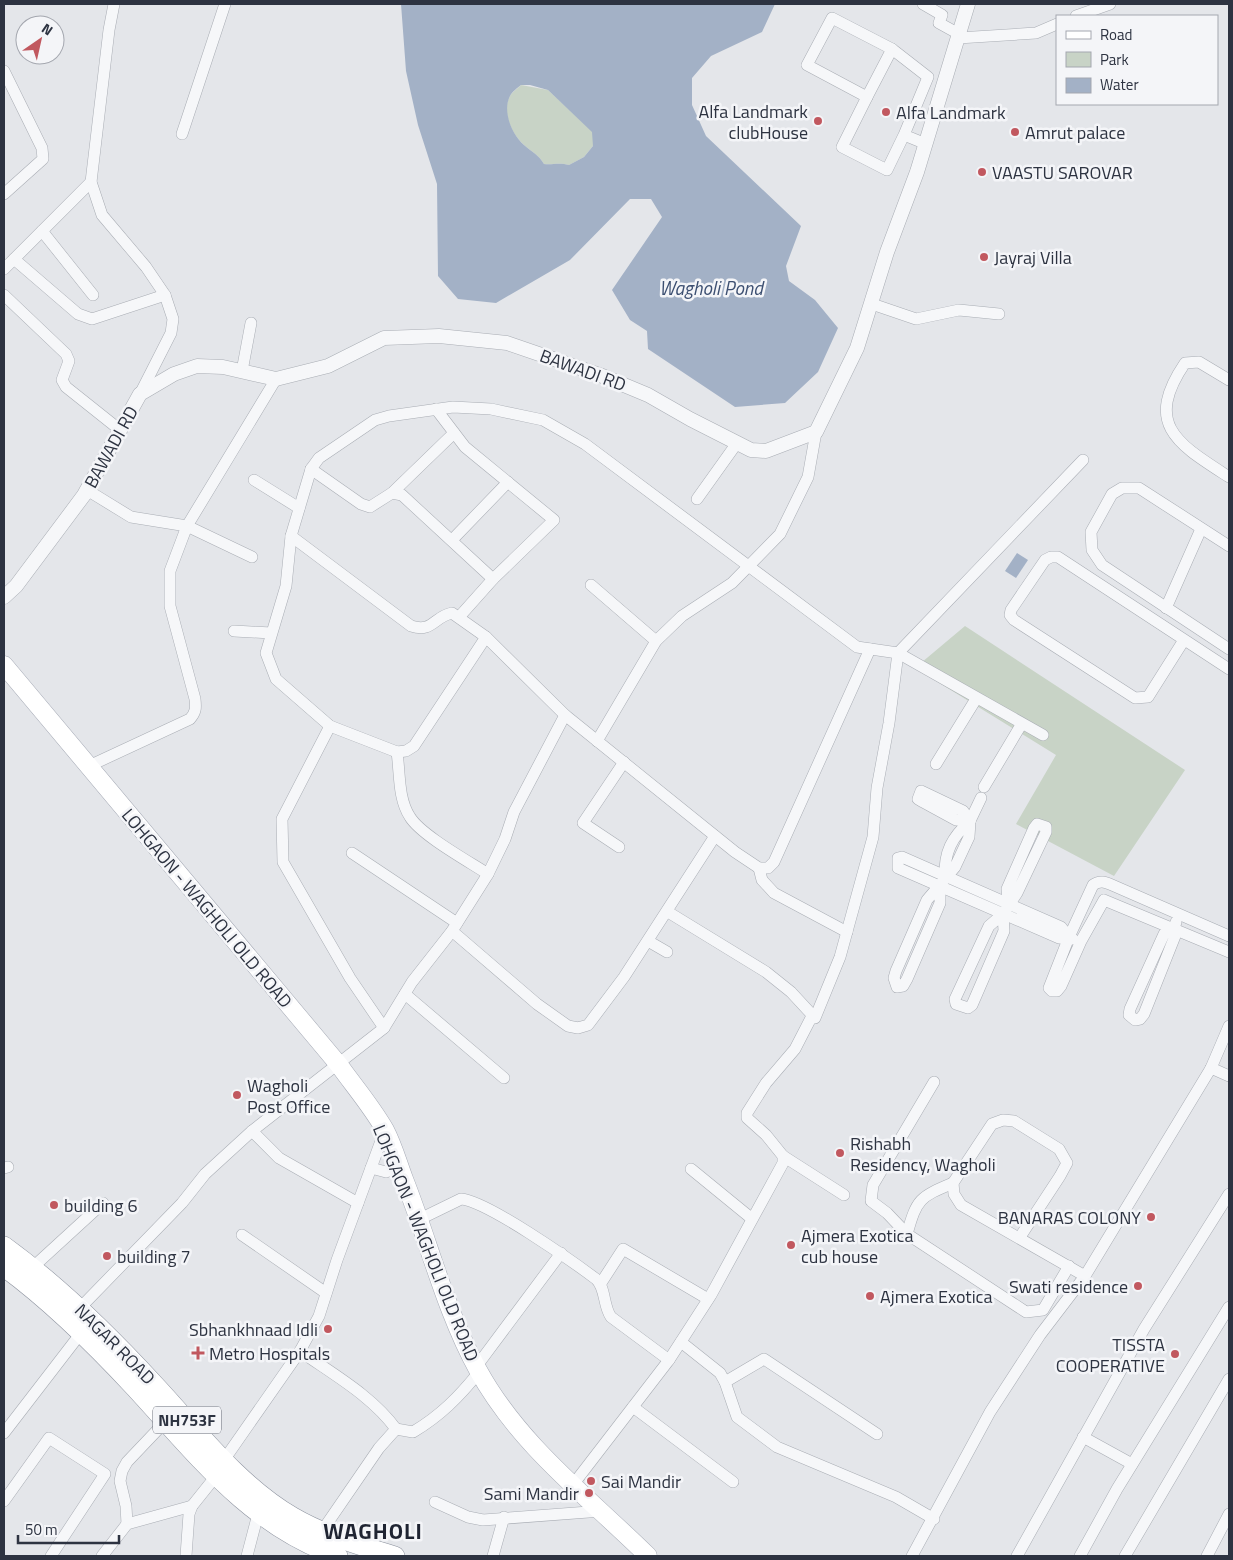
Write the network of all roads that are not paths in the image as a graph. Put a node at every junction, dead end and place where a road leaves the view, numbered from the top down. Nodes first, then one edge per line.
1 (114, 4) edge
2 (225, 4) edge
3 (923, 4) edge
4 (968, 4) edge
5 (1110, 4) edge
6 (1079, 15) edge
7 (1056, 24) edge
8 (958, 36) junction
9 (892, 49) junction
10 (4, 71) edge
11 (867, 97) junction
12 (182, 134) dead end
13 (904, 135) junction
14 (926, 144) junction
15 (91, 182) junction
16 (4, 194) edge
17 (42, 231) junction
18 (14, 258) junction
19 (4, 269) edge
20 (4, 295) edge
21 (93, 295) dead end
22 (165, 295) junction
23 (872, 304) junction
24 (999, 314) dead end
25 (251, 323) dead end
26 (242, 371) junction
27 (276, 379) junction
28 (1229, 380) edge
29 (140, 394) junction
30 (436, 409) junction
31 (120, 430) junction
32 (816, 432) junction
33 (454, 433) junction
34 (737, 443) junction
35 (1083, 460) dead end
36 (311, 469) junction
37 (1229, 477) edge
38 (254, 480) dead end
39 (508, 482) junction
40 (87, 490) junction
41 (392, 493) junction
42 (697, 499) dead end
43 (299, 508) junction
44 (187, 526) junction
45 (1201, 529) junction
46 (291, 536) junction
47 (452, 540) junction
48 (1229, 546) edge
49 (252, 557) dead end
50 (748, 564) junction
51 (493, 579) junction
52 (591, 585) dead end
53 (4, 597) edge
54 (1166, 608) junction
55 (460, 616) junction
56 (234, 631) dead end
57 (271, 634) junction
58 (486, 637) junction
59 (1184, 640) junction
60 (656, 641) junction
61 (870, 649) junction
62 (1229, 649) edge
63 (898, 653) junction
64 (4, 665) edge
65 (1229, 669) edge
66 (976, 698) junction
67 (565, 715) junction
68 (1021, 725) junction
69 (330, 726) junction
70 (1042, 735) dead end
71 (597, 741) junction
72 (397, 752) junction
73 (624, 762) junction
74 (936, 764) dead end
75 (89, 766) junction
76 (716, 836) junction
77 (619, 846) dead end
78 (352, 853) dead end
79 (759, 868) junction
80 (488, 874) junction
81 (943, 882) junction
82 (1097, 882) junction
83 (1104, 900) junction
84 (1006, 909) junction
85 (668, 912) junction
86 (1179, 914) junction
87 (455, 927) junction
88 (1174, 928) junction
89 (847, 932) junction
90 (1229, 936) edge
91 (1069, 937) junction
92 (648, 941) junction
93 (1081, 942) junction
94 (667, 952) dead end
95 (1229, 952) edge
96 (405, 994) junction
97 (812, 1016) junction
98 (1229, 1026) edge
99 (384, 1028) junction
100 (339, 1065) junction
101 (1211, 1068) junction
102 (1229, 1076) edge
103 (504, 1078) dead end
104 (934, 1082) dead end
105 (385, 1130) junction
106 (252, 1131) junction
107 (783, 1156) junction
108 (399, 1166) junction
109 (371, 1168) junction
110 (691, 1169) dead end
111 (954, 1183) junction
112 (1229, 1194) edge
113 (844, 1195) dead end
114 (103, 1203) dead end
115 (358, 1203) junction
116 (751, 1218) junction
117 (420, 1219) junction
118 (907, 1234) junction
119 (242, 1235) dead end
120 (1020, 1237) junction
121 (4, 1246) edge
122 (560, 1253) junction
123 (1069, 1266) junction
124 (4, 1267) edge
125 (32, 1268) junction
126 (1085, 1276) junction
127 (601, 1283) junction
128 (326, 1293) junction
129 (708, 1299) junction
130 (1229, 1307) edge
131 (80, 1308) junction
132 (81, 1334) junction
133 (681, 1342) junction
134 (300, 1351) junction
135 (669, 1360) junction
136 (478, 1370) junction
137 (1229, 1379) edge
138 (726, 1382) junction
139 (633, 1408) junction
140 (165, 1422) junction
141 (396, 1429) junction
142 (4, 1433) edge
143 (877, 1434) dead end
144 (1083, 1437) junction
145 (1132, 1464) junction
146 (220, 1468) junction
147 (733, 1482) dead end
148 (572, 1486) junction
149 (4, 1501) edge
150 (435, 1502) dead end
151 (192, 1506) junction
152 (602, 1511) junction
153 (258, 1514) junction
154 (1229, 1514) edge
155 (504, 1517) junction
156 (934, 1519) junction
157 (127, 1524) junction
158 (322, 1531) junction
159 (51, 1556) edge
160 (102, 1556) edge
161 (186, 1556) edge
162 (247, 1556) edge
163 (338, 1556) edge
164 (395, 1556) edge
165 (493, 1556) edge
166 (648, 1556) edge
167 (912, 1556) edge
168 (1017, 1556) edge
169 (1080, 1556) edge
170 (1125, 1556) edge
171 (1207, 1556) edge

1 - 15 street
2 - 12 street
3 - 8 street
4 - 8 street
5 - 6 street
7 - 8 street
8 - 14 street
9 - 11 street
9 - 11 street
9 - 13 street
10 - 16 street
11 - 13 street
13 - 14 street
14 - 23 street
15 - 17 street
15 - 22 street
17 - 18 street
17 - 21 street
18 - 19 street
18 - 22 street
20 - 31 street
22 - 29 street
23 - 24 street
23 - 32 street
25 - 26 street
26 - 27 street, BAWADI RD
26 - 29 street, BAWADI RD
27 - 34 street, BAWADI RD
27 - 44 street
28 - 37 street
29 - 31 street, BAWADI RD
30 - 33 street
30 - 36 street
30 - 50 street
31 - 40 street, BAWADI RD
32 - 34 street, BAWADI RD
32 - 50 street
33 - 39 street
33 - 41 street
34 - 42 street
35 - 63 street
36 - 41 street
36 - 43 street
38 - 43 street
39 - 47 street
39 - 51 street
40 - 44 street
40 - 53 street, BAWADI RD
41 - 47 street
43 - 46 street
44 - 49 street
44 - 75 street
45 - 48 street
45 - 54 street
45 - 54 street
46 - 55 street
46 - 57 street
47 - 51 street
50 - 60 street
50 - 61 street
51 - 55 street
52 - 60 street
54 - 62 street
55 - 58 street
56 - 57 street
57 - 69 street
58 - 67 street
58 - 72 street
59 - 59 street
59 - 65 street
60 - 71 street
61 - 63 street
61 - 79 street
63 - 66 street
63 - 89 street
64 - 75 main road, LOHGAON - WAGHOLI OLD ROAD
66 - 68 street
66 - 74 street
67 - 71 street
67 - 80 street
68 - 70 street
68 - 81 street
69 - 72 street
69 - 99 street
71 - 73 street
72 - 80 street
73 - 76 street
73 - 77 street
75 - 100 main road, LOHGAON - WAGHOLI OLD ROAD
76 - 79 street
76 - 85 street
78 - 87 street
79 - 89 street
80 - 87 street
81 - 81 street
81 - 84 street
82 - 83 street
82 - 86 street
82 - 91 street
83 - 88 street
83 - 93 street
84 - 84 street
84 - 84 street
84 - 91 street
85 - 92 street
85 - 97 street
86 - 88 street
86 - 90 street
87 - 92 street
87 - 96 street
88 - 88 street
88 - 95 street
89 - 97 street
91 - 93 street
91 - 93 street
92 - 94 street
96 - 99 street
96 - 103 street
97 - 107 street
98 - 101 street
99 - 100 street
100 - 105 main road, LOHGAON - WAGHOLI OLD ROAD
100 - 106 street
101 - 102 street
101 - 126 street
104 - 118 street
105 - 108 main road, LOHGAON - WAGHOLI OLD ROAD
105 - 109 street
106 - 115 street
106 - 131 street
107 - 113 street
107 - 116 street
108 - 109 street
108 - 117 main road, LOHGAON - WAGHOLI OLD ROAD
109 - 115 street
110 - 116 street
111 - 118 street
111 - 120 street
111 - 120 street
112 - 144 street
114 - 125 street
115 - 128 street
116 - 129 street
117 - 122 street
117 - 136 main road, LOHGAON - WAGHOLI OLD ROAD
118 - 123 street
119 - 128 street
120 - 123 street
121 - 125 highway, NAGAR ROAD / NH753F
122 - 127 street
122 - 136 street
123 - 126 street
124 - 132 highway, NAGAR ROAD / NH753F
125 - 131 highway, NAGAR ROAD / NH753F
126 - 156 street
127 - 129 street
127 - 135 street
128 - 134 street
129 - 133 street
130 - 145 street
131 - 146 highway, NAGAR ROAD / NH753F
132 - 140 highway, NAGAR ROAD / NH753F
132 - 142 street
133 - 135 street
133 - 138 street
134 - 141 street
134 - 146 street
135 - 139 street
136 - 141 street
136 - 148 main road, LOHGAON - WAGHOLI OLD ROAD
137 - 170 street
138 - 143 street
138 - 156 street
139 - 147 street
139 - 148 street
140 - 146 highway, NAGAR ROAD / NH753F
140 - 157 street
141 - 158 street
144 - 145 street
144 - 168 street
145 - 169 street
146 - 151 street
146 - 153 highway, NAGAR ROAD / NH753F
146 - 158 highway, NAGAR ROAD / NH753F
148 - 152 main road, LOHGAON - WAGHOLI OLD ROAD
149 - 159 street
150 - 155 street
151 - 157 street
151 - 161 street
152 - 155 street
152 - 166 main road, LOHGAON - WAGHOLI OLD ROAD
153 - 162 street
153 - 163 highway, NAGAR ROAD / NH753F
154 - 171 street
155 - 165 street
156 - 167 street
157 - 160 street
158 - 164 highway, NAGAR ROAD / NH753F

